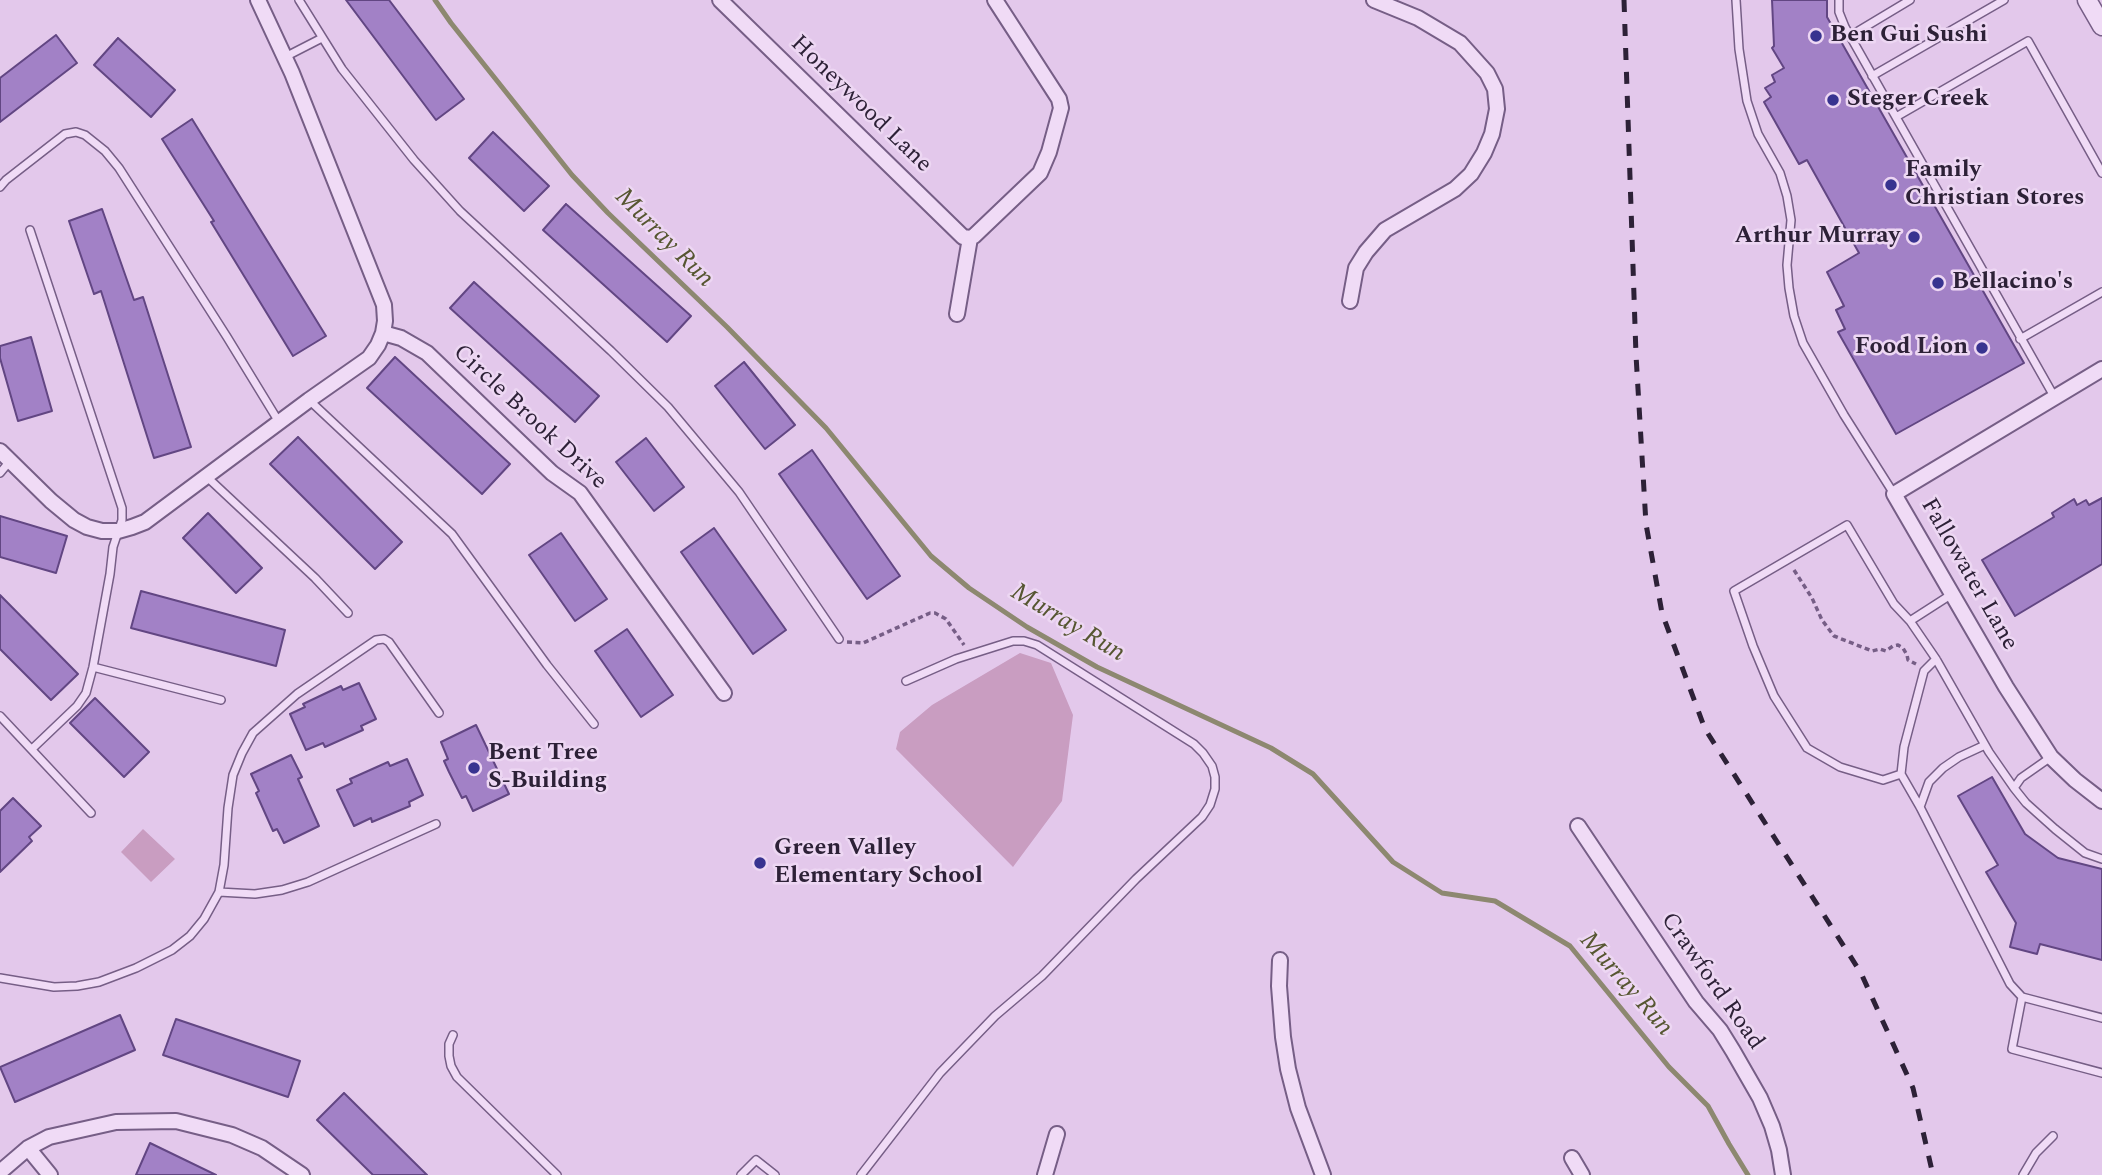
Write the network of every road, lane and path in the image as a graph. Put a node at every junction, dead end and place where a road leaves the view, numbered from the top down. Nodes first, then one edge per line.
1 (258, 0) edge
2 (299, 0) edge
3 (720, 0) edge
4 (995, 0) edge
5 (1374, 0) edge
6 (1735, 0) edge
7 (1839, 0) edge
8 (1910, 0) edge
9 (2004, 0) edge
10 (2087, 0) edge
11 (2102, 26) edge
12 (1850, 36) junction
13 (322, 38) junction
14 (284, 57) junction
15 (1872, 76) junction
16 (1896, 117) junction
17 (2102, 173) edge
18 (0, 187) edge
19 (30, 230) dead end
20 (970, 238) junction
21 (2102, 292) edge
22 (1350, 301) dead end
23 (957, 314) dead end
24 (383, 333) junction
25 (2020, 339) junction
26 (2102, 369) edge
27 (2054, 398) junction
28 (309, 400) junction
29 (279, 422) junction
30 (5, 456) edge
31 (0, 473) edge
32 (207, 477) junction
33 (1894, 494) junction
34 (118, 531) junction
35 (1788, 559) junction
36 (1952, 594) junction
37 (348, 613) dead end
38 (1910, 621) junction
39 (839, 639) joint
40 (968, 655) junction
41 (1936, 659) junction
42 (93, 667) junction
43 (1924, 671) junction
44 (906, 681) dead end
45 (724, 693) dead end
46 (221, 700) dead end
47 (439, 713) dead end
48 (0, 716) edge
49 (594, 724) dead end
50 (1985, 745) junction
51 (32, 749) junction
52 (2051, 757) junction
53 (1900, 774) junction
54 (2014, 788) junction
55 (2102, 801) edge
56 (1920, 807) junction
57 (91, 813) dead end
58 (436, 824) dead end
59 (1578, 826) dead end
60 (2102, 859) edge
61 (219, 892) junction
62 (1280, 960) dead end
63 (0, 978) edge
64 (2022, 997) junction
65 (2102, 1018) edge
66 (453, 1035) dead end
67 (2102, 1073) edge
68 (1057, 1134) dead end
69 (2053, 1136) dead end
70 (27, 1148) junction
71 (1572, 1158) dead end
72 (0, 1172) edge
73 (50, 1175) edge
74 (302, 1175) edge
75 (557, 1175) edge
76 (741, 1175) edge
77 (775, 1175) edge
78 (862, 1175) edge
79 (1045, 1175) edge
80 (1323, 1175) edge
81 (1582, 1175) edge
82 (1783, 1175) edge
83 (2023, 1175) edge

1 - 14 street
2 - 13 lane
3 - 20 street, Honeywood Lane
4 - 20 street
5 - 22 street
6 - 33 lane
7 - 12 lane
8 - 12 lane
9 - 15 lane
10 - 11 street
12 - 15 lane
13 - 14 lane
13 - 39 lane
14 - 24 street
15 - 16 lane
16 - 17 lane
16 - 25 lane
18 - 29 lane
19 - 34 lane
20 - 23 street
21 - 25 lane
24 - 28 street
24 - 45 street, Circle Brook Drive
25 - 27 lane
26 - 27 street, Fallowater Lane
27 - 33 street, Fallowater Lane
28 - 29 street
28 - 49 lane
29 - 32 street
30 - 31 lane
30 - 34 street
32 - 34 street
32 - 37 lane
33 - 36 street, Fallowater Lane
34 - 42 lane
35 - 38 lane
35 - 43 path
35 - 53 lane
36 - 38 lane
36 - 52 street, Fallowater Lane
38 - 41 lane
39 - 40 path
40 - 44 lane
40 - 78 lane
41 - 43 lane
41 - 50 lane
42 - 46 lane
42 - 51 lane
43 - 53 lane
47 - 61 lane
48 - 51 lane
50 - 54 lane
50 - 56 lane
51 - 57 lane
52 - 54 lane
52 - 55 street, Fallowater Lane
53 - 56 lane
54 - 60 lane
56 - 64 lane
58 - 61 lane
59 - 82 street, Crawford Road
61 - 63 lane
62 - 80 street
64 - 65 lane
64 - 67 lane
66 - 75 lane
68 - 79 street
69 - 83 lane
70 - 72 street
70 - 73 street
70 - 74 street
71 - 81 street
76 - 77 lane

